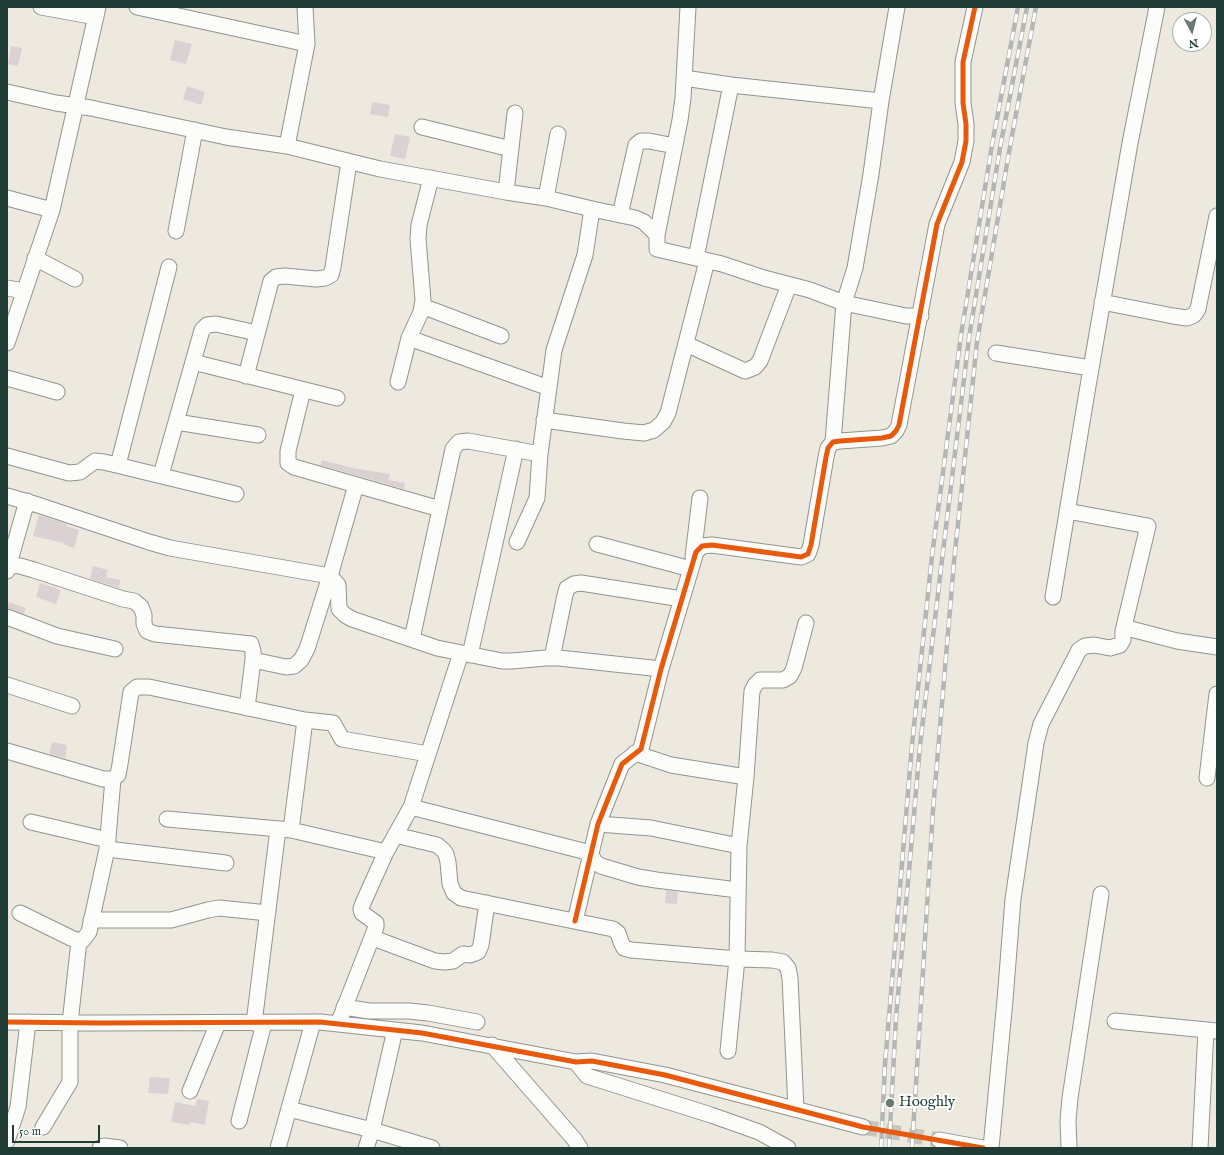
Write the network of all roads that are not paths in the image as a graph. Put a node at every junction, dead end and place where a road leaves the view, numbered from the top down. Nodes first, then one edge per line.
1 (41, 7) edge
2 (137, 7) edge
3 (305, 7) edge
4 (688, 7) edge
5 (897, 7) edge
6 (975, 7) edge
7 (1157, 7) edge
8 (97, 12) edge
9 (307, 44) junction
10 (684, 78) junction
11 (731, 85) junction
12 (7, 92) edge
13 (881, 101) junction
14 (76, 106) junction
15 (515, 113) dead end
16 (422, 127) dead end
17 (195, 130) junction
18 (558, 134) dead end
19 (287, 146) junction
20 (675, 146) junction
21 (511, 149) junction
22 (349, 162) junction
23 (431, 178) junction
24 (506, 192) junction
25 (7, 198) edge
26 (546, 198) junction
27 (592, 209) junction
28 (52, 210) junction
29 (620, 215) junction
30 (1217, 216) edge
31 (176, 231) dead end
32 (657, 235) junction
33 (35, 258) junction
34 (701, 259) junction
35 (170, 267) dead end
36 (76, 279) dead end
37 (789, 285) junction
38 (7, 288) edge
39 (24, 291) junction
40 (1102, 302) junction
41 (844, 303) junction
42 (422, 306) junction
43 (920, 316) junction
44 (256, 333) junction
45 (501, 336) dead end
46 (409, 338) junction
47 (7, 343) edge
48 (686, 344) junction
49 (996, 353) dead end
50 (193, 362) junction
51 (1091, 368) junction
52 (246, 376) junction
53 (7, 378) edge
54 (398, 382) dead end
55 (549, 388) junction
56 (303, 390) junction
57 (57, 392) dead end
58 (337, 398) dead end
59 (544, 420) junction
60 (176, 422) junction
61 (258, 435) dead end
62 (833, 442) junction
63 (516, 449) junction
64 (540, 454) junction
65 (7, 456) edge
66 (118, 465) junction
67 (161, 476) junction
68 (356, 485) junction
69 (236, 494) dead end
70 (7, 496) edge
71 (700, 498) dead end
72 (28, 502) junction
73 (440, 509) junction
74 (1067, 511) junction
75 (517, 542) dead end
76 (597, 544) dead end
77 (692, 566) junction
78 (8, 568) edge
79 (330, 576) junction
80 (1053, 597) dead end
81 (682, 599) junction
82 (7, 618) edge
83 (806, 623) dead end
84 (1123, 632) junction
85 (412, 639) junction
86 (1217, 647) edge
87 (115, 648) dead end
88 (466, 654) junction
89 (552, 658) junction
90 (253, 660) junction
91 (661, 669) junction
92 (7, 685) edge
93 (1217, 694) edge
94 (72, 706) dead end
95 (247, 708) junction
96 (305, 720) junction
97 (7, 751) edge
98 (635, 753) junction
99 (428, 754) junction
100 (746, 777) junction
101 (1207, 778) dead end
102 (113, 779) junction
103 (411, 807) junction
104 (167, 819) dead end
105 (31, 822) dead end
106 (598, 824) junction
107 (284, 829) junction
108 (394, 834) junction
109 (108, 844) junction
110 (739, 846) junction
111 (386, 852) junction
112 (591, 855) junction
113 (226, 863) dead end
114 (738, 890) junction
115 (1101, 894) dead end
116 (487, 903) junction
117 (20, 913) dead end
118 (268, 913) junction
119 (92, 920) junction
120 (575, 921) junction
121 (373, 938) junction
122 (79, 940) junction
123 (737, 959) junction
124 (344, 1007) junction
125 (1115, 1021) dead end
126 (7, 1022) edge
127 (28, 1022) junction
128 (259, 1022) junction
129 (313, 1022) junction
130 (478, 1022) dead end
131 (70, 1023) junction
132 (218, 1023) junction
133 (338, 1024) junction
134 (394, 1030) junction
135 (1212, 1031) edge
136 (492, 1045) junction
137 (728, 1051) dead end
138 (576, 1062) junction
139 (190, 1091) dead end
140 (289, 1109) junction
141 (796, 1109) junction
142 (238, 1121) dead end
143 (43, 1127) dead end
144 (863, 1127) tunnel mouth
145 (372, 1130) junction
146 (938, 1140) tunnel mouth
147 (7, 1141) edge
148 (100, 1148) edge
149 (120, 1148) edge
150 (278, 1148) edge
151 (366, 1148) edge
152 (432, 1148) edge
153 (580, 1148) edge
154 (788, 1148) edge
155 (983, 1148) edge
156 (991, 1148) edge
157 (1069, 1148) edge
158 (1200, 1148) edge

1 - 8 street
2 - 9 street
3 - 9 street
4 - 10 street
5 - 13 street
6 - 43 street
7 - 40 street
8 - 14 street
9 - 19 street
10 - 11 street
10 - 20 street
11 - 13 street
11 - 34 street
12 - 14 street
13 - 41 street
14 - 17 street
14 - 28 street
15 - 21 street
16 - 21 street
17 - 19 street
17 - 31 street
18 - 26 street
19 - 22 street
20 - 29 street
20 - 32 street
21 - 24 street
22 - 23 street
22 - 44 street
23 - 24 street
23 - 42 street
24 - 26 street
25 - 28 street
26 - 27 street
27 - 29 street
27 - 55 street
28 - 33 street
29 - 32 street
30 - 40 street
32 - 34 street
33 - 36 street
33 - 39 street
34 - 37 street
34 - 48 street
35 - 66 street
37 - 41 street
37 - 48 street
38 - 39 street
39 - 47 street
40 - 51 street
41 - 43 street
41 - 62 street
42 - 45 street
42 - 46 street
43 - 62 street
44 - 50 street
44 - 52 street
46 - 54 street
46 - 55 street
48 - 59 street
49 - 51 street
50 - 52 street
50 - 60 street
51 - 74 street
52 - 56 street
53 - 57 street
55 - 59 street
56 - 58 street
56 - 68 street
59 - 64 street
60 - 61 street
60 - 67 street
62 - 77 street
63 - 64 street
63 - 73 street
63 - 88 street
64 - 75 street
65 - 66 street
66 - 67 street
67 - 69 street
68 - 73 street
68 - 79 street
70 - 72 street
71 - 77 street
72 - 78 street
72 - 79 street
73 - 85 street
74 - 80 street
74 - 84 street
76 - 77 street
77 - 81 street
78 - 90 street
79 - 85 street
79 - 90 street
81 - 89 street
81 - 91 street
82 - 87 street
83 - 100 street
84 - 86 street
84 - 156 street
85 - 88 street
88 - 89 street
88 - 99 street
89 - 91 street
90 - 95 street
91 - 98 street
92 - 94 street
93 - 101 street
95 - 96 street
95 - 102 street
96 - 99 street
96 - 107 street
97 - 102 street
98 - 100 street
98 - 106 street
99 - 103 street
100 - 110 street
102 - 109 street
103 - 108 street
103 - 112 street
104 - 107 street
105 - 109 street
106 - 110 street
106 - 112 street
107 - 111 street
107 - 118 street
108 - 111 street
108 - 116 street
109 - 113 street
109 - 119 street
110 - 114 street
111 - 121 street
112 - 114 street
112 - 120 street
114 - 123 street
115 - 157 street
116 - 120 street
116 - 121 street
117 - 122 street
118 - 119 street
118 - 128 street
119 - 122 street
120 - 123 street
121 - 124 street
122 - 131 street
123 - 137 street
123 - 141 street
124 - 130 street
124 - 133 street
125 - 135 street
126 - 127 street
127 - 131 street
127 - 147 street
128 - 129 street
128 - 132 street
128 - 142 street
129 - 133 street
129 - 140 street
131 - 132 street
131 - 143 street
132 - 139 street
133 - 134 street
134 - 136 street
134 - 145 street
135 - 158 street
136 - 138 street
136 - 153 street
138 - 141 street
138 - 154 street
140 - 145 street
140 - 150 street
141 - 144 street
145 - 151 street
145 - 152 street
146 - 155 street
148 - 149 street

